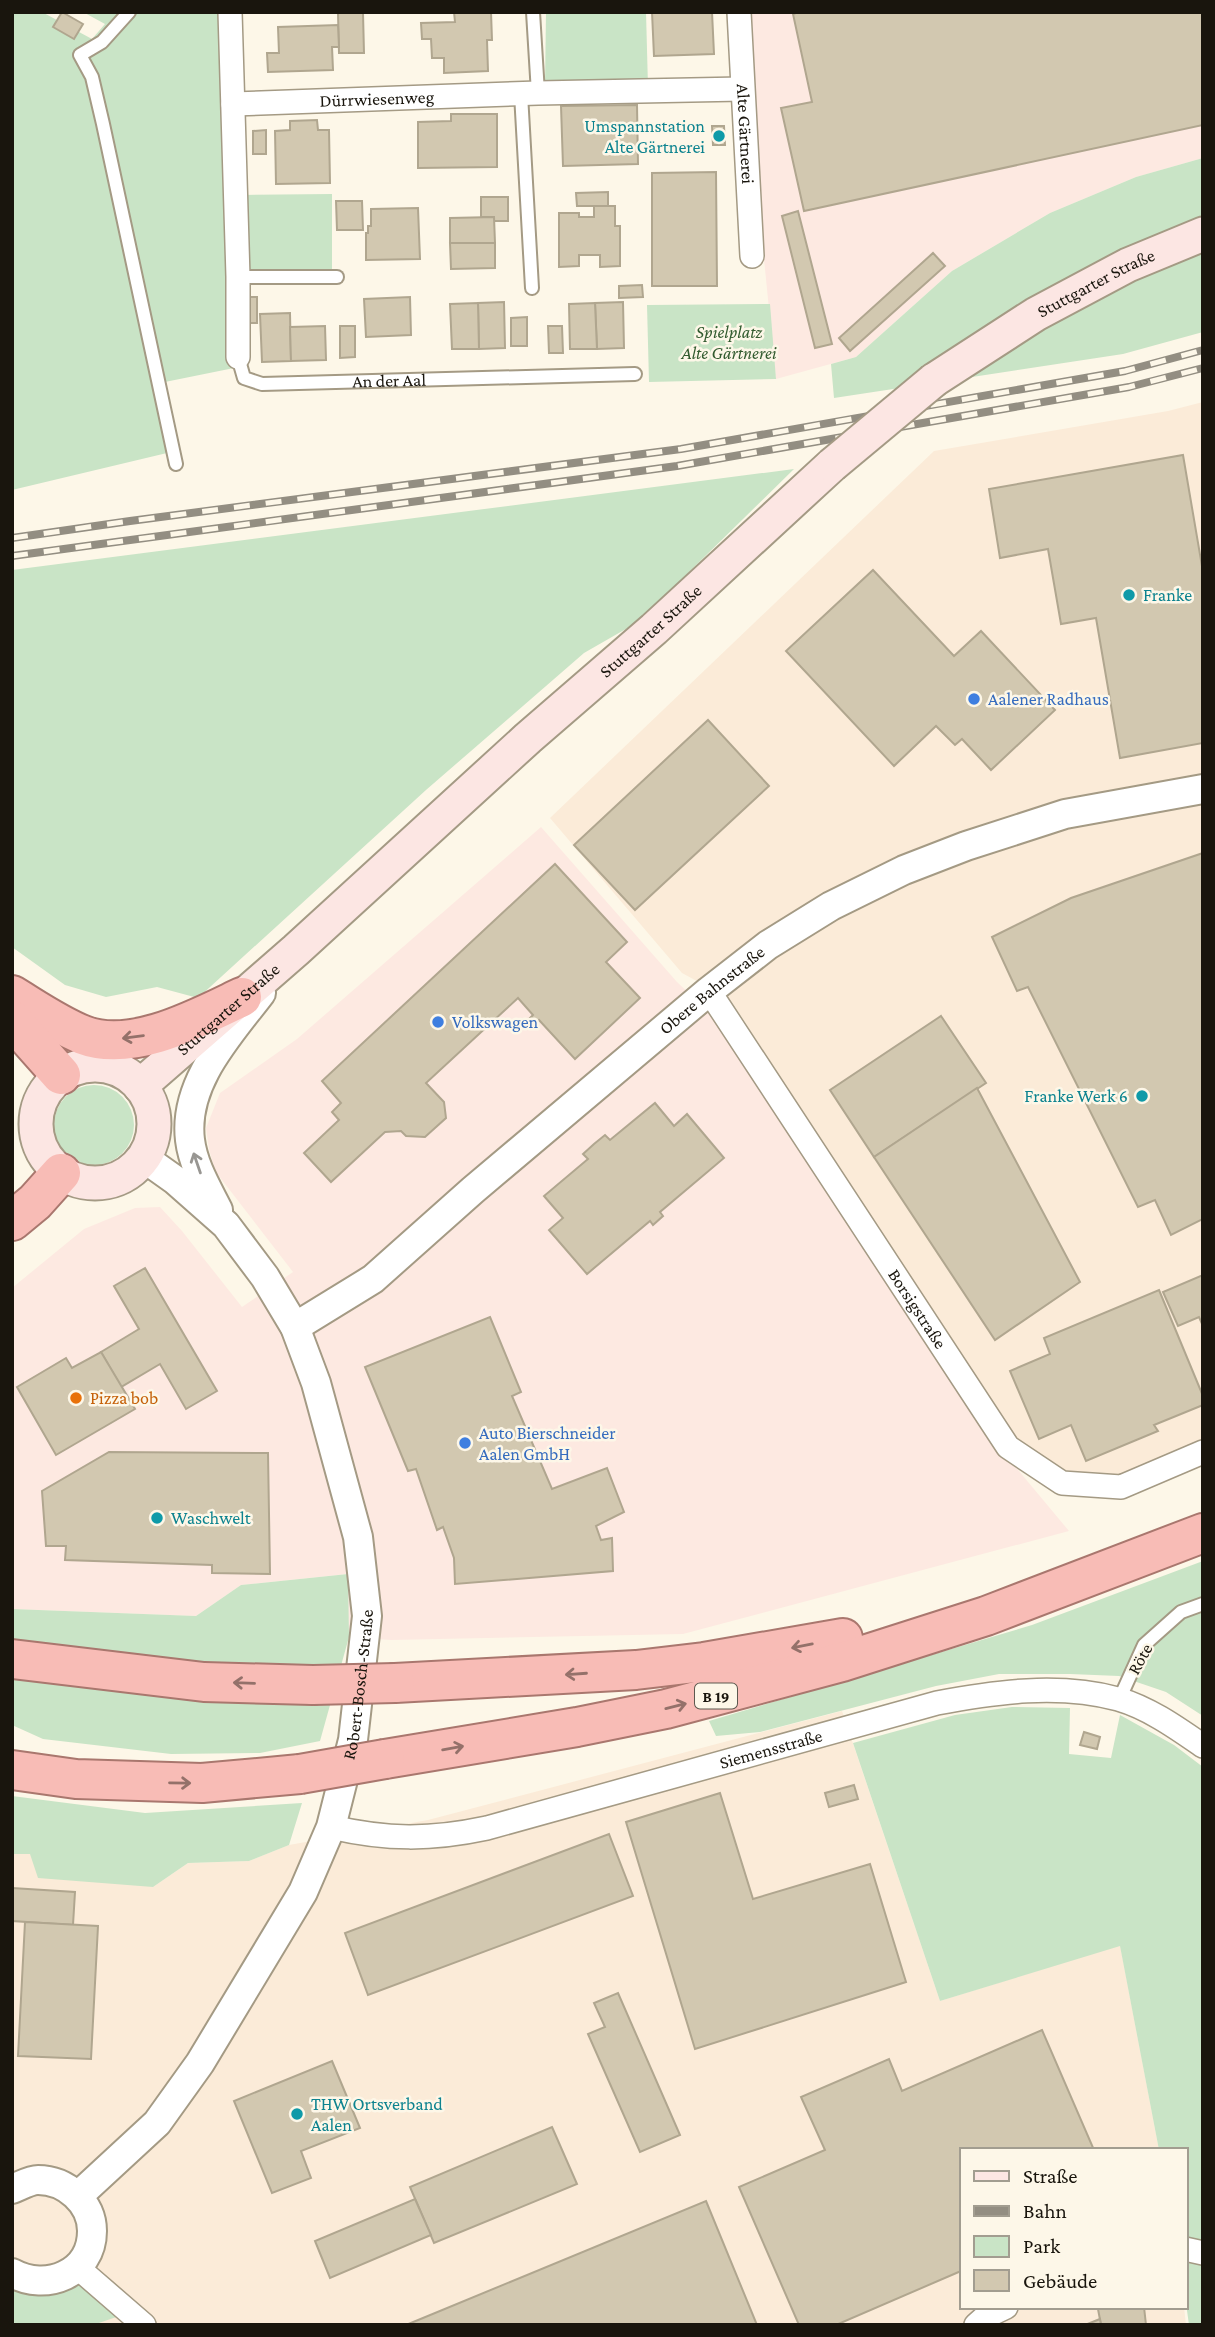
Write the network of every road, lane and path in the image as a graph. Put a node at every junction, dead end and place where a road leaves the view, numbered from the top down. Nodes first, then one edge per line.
1 (129, 12) edge
2 (230, 12) edge
3 (534, 12) edge
4 (739, 12) edge
5 (742, 89) junction
6 (530, 94) junction
7 (233, 104) junction
8 (1203, 234) edge
9 (752, 256) dead end
10 (337, 277) dead end
11 (238, 278) junction
12 (532, 288) dead end
13 (238, 357) joint
14 (635, 374) dead end
15 (176, 464) dead end
16 (1203, 789) edge
17 (296, 950) junction
18 (709, 991) junction
19 (12, 995) edge
20 (242, 997) junction
21 (12, 1020) edge
22 (61, 1075) junction
23 (140, 1086) junction
24 (144, 1158) junction
25 (61, 1173) junction
26 (12, 1221) edge
27 (226, 1224) junction
28 (295, 1326) junction
29 (1203, 1451) edge
30 (1203, 1533) edge
31 (1037, 1596) junction
32 (1203, 1604) edge
33 (12, 1659) edge
34 (1119, 1700) junction
35 (1203, 1746) edge
36 (12, 1754) edge
37 (12, 1770) edge
38 (112, 1781) junction
39 (331, 1827) junction
40 (12, 2189) edge
41 (78, 2196) junction
42 (77, 2267) junction
43 (12, 2273) edge
44 (1002, 2309) edge
45 (144, 2325) edge
46 (976, 2325) edge

1 - 15 lane
2 - 7 street, An der Aal
3 - 6 lane
4 - 5 street, Alte Gärtnerei
5 - 6 street, Dürrwiesenweg
5 - 9 street, Alte Gärtnerei
6 - 7 street, Dürrwiesenweg
6 - 12 lane
7 - 11 street, An der Aal
8 - 17 main road, Stuttgarter Straße, bridge
10 - 11 lane
11 - 13 street, An der Aal
13 - 14 lane, An der Aal
16 - 18 street, Obere Bahnstraße
17 - 20 main road, Stuttgarter Straße
27 -> 17 street
18 - 28 street, Obere Bahnstraße
18 - 29 street, Borsigstraße
20 -> 19 highway
20 - 23 main road, Stuttgarter Straße
21 - 22 highway
22 - 23 main road
22 - 25 main road
23 - 24 main road
24 - 25 main road
24 - 27 street, Robert-Bosch-Straße
25 - 26 highway
27 - 28 street, Robert-Bosch-Straße
28 - 39 street, Robert-Bosch-Straße
30 - 31 highway, B 19
31 -> 33 highway, B 19, bridge
38 -> 31 highway, B 19, bridge
32 - 34 lane, Röte
34 - 35 street, Siemensstraße
34 - 39 street, Siemensstraße
36 - 38 highway, B 19
37 - 38 highway, B 19
39 - 41 street, Robert-Bosch-Straße
40 - 41 street
41 - 42 street
42 - 43 street
42 - 45 street
44 - 46 street

